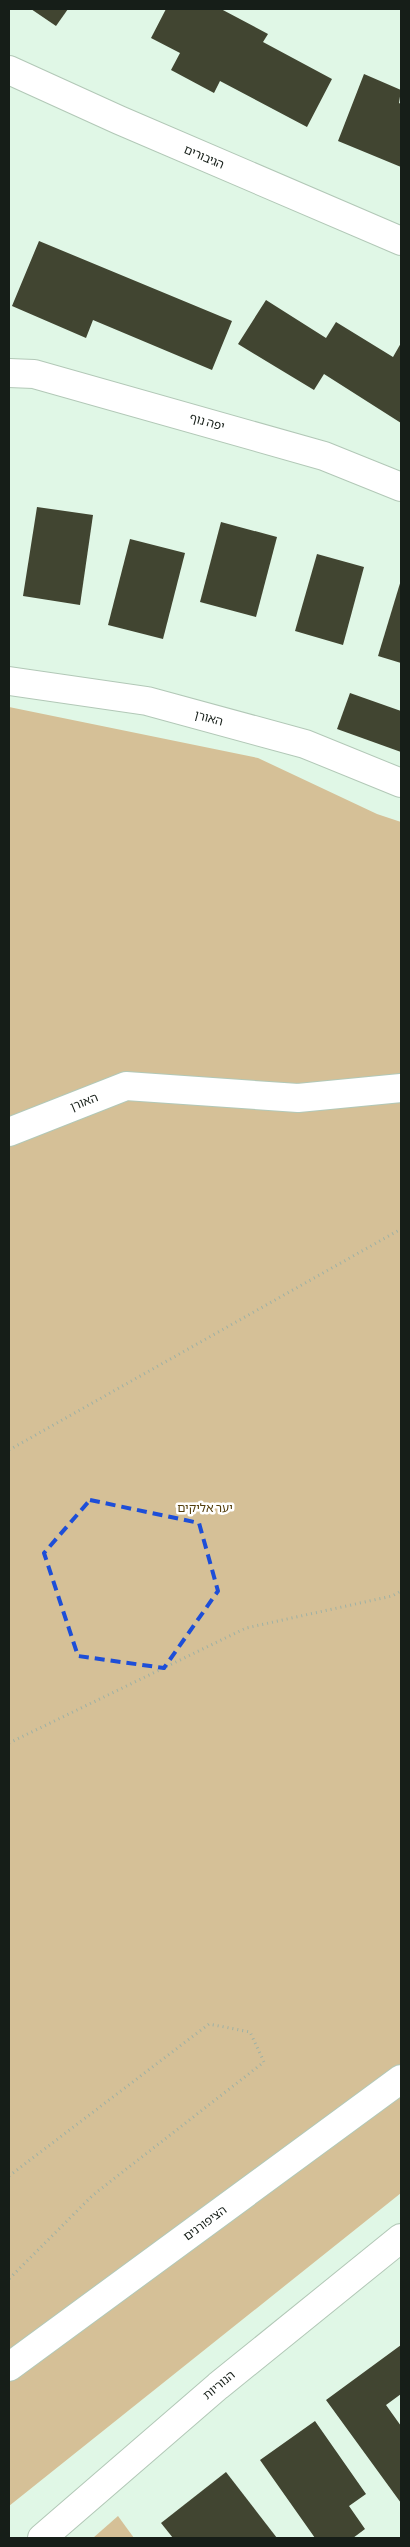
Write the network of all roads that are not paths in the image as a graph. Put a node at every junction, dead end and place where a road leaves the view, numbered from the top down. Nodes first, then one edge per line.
1 (9, 70) edge
2 (401, 241) edge
3 (9, 373) edge
4 (401, 487) edge
5 (9, 681) edge
6 (401, 783) edge
7 (401, 1088) edge
8 (9, 1132) edge
9 (401, 2079) edge
10 (401, 2238) edge
11 (9, 2367) edge
12 (42, 2538) edge

1 - 2 street, הגיבורים
3 - 4 street, יפה נוף
5 - 6 street, האורן
7 - 8 street, האורן
9 - 11 street, הציפורנים
10 - 12 street, הנוריות

